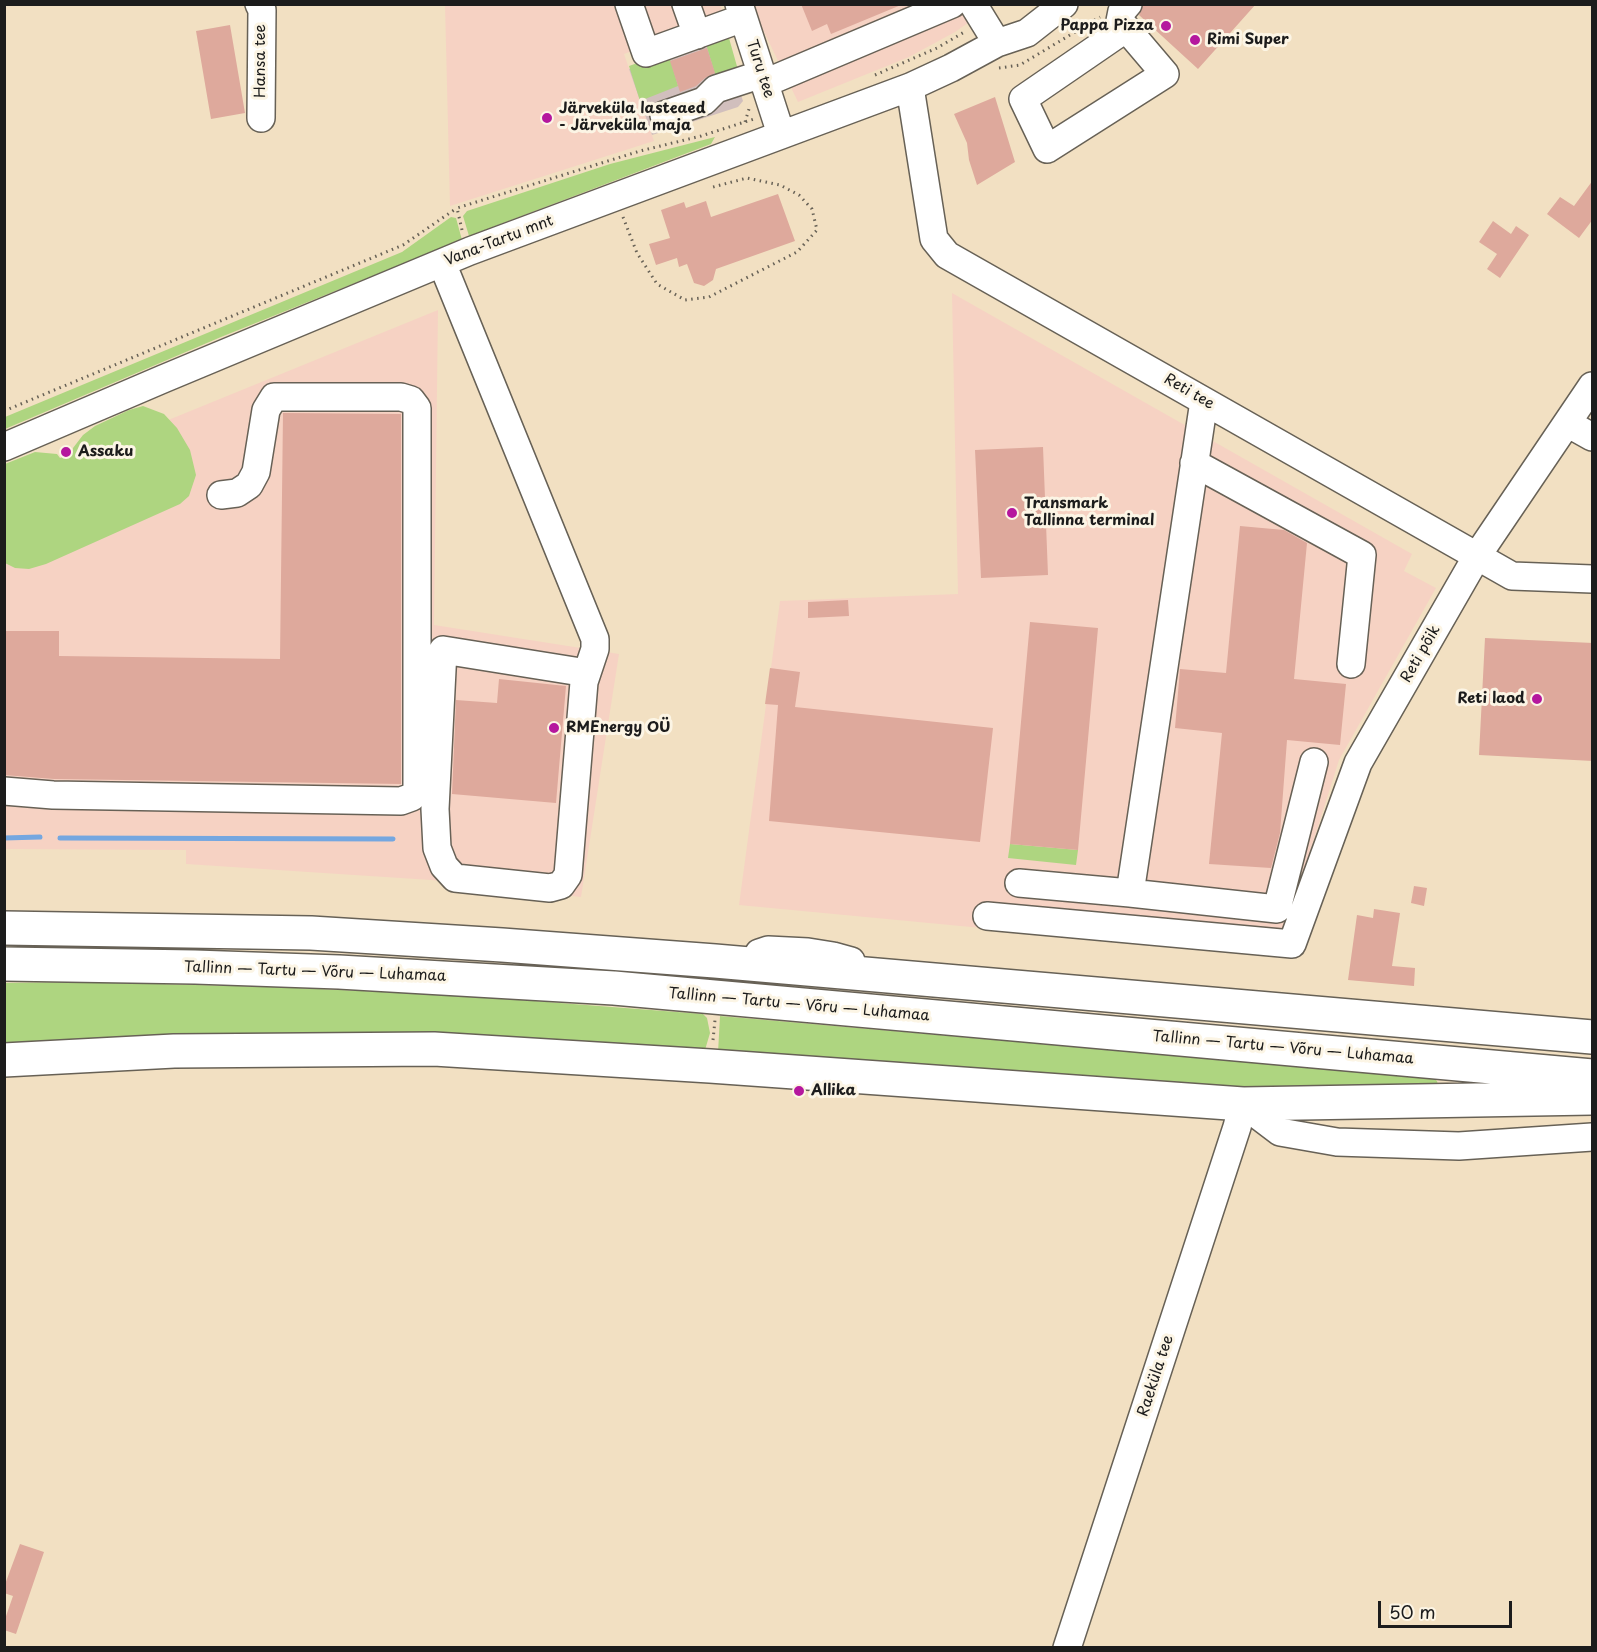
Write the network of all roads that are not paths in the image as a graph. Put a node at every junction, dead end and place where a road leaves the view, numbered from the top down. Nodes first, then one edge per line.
1 (259, 4) edge
2 (629, 4) edge
3 (686, 4) edge
4 (952, 4) edge
5 (1039, 4) edge
6 (1064, 4) edge
7 (1079, 4) edge
8 (741, 11) edge
9 (973, 15) edge
10 (1126, 17) edge
11 (1027, 33) junction
12 (697, 35) junction
13 (997, 43) junction
14 (763, 79) junction
15 (910, 87) junction
16 (664, 115) dead end
17 (261, 118) dead end
18 (781, 134) junction
19 (442, 263) junction
20 (163, 379) junction
21 (1593, 386) edge
22 (1204, 401) junction
23 (1567, 423) junction
24 (4, 434) edge
25 (1593, 437) edge
26 (4, 447) edge
27 (4, 461) edge
28 (1194, 463) junction
29 (221, 495) dead end
30 (1477, 556) junction
31 (1593, 579) edge
32 (1351, 664) dead end
33 (586, 673) junction
34 (1314, 762) dead end
35 (4, 791) edge
36 (1019, 883) dead end
37 (1130, 893) junction
38 (1162, 897) junction
39 (987, 916) dead end
40 (4, 917) edge
41 (47, 927) junction
42 (4, 928) edge
43 (1157, 932) junction
44 (4, 964) edge
45 (1593, 1037) edge
46 (4, 1060) edge
47 (1593, 1076) edge
48 (1593, 1098) edge
49 (1243, 1104) junction
50 (1593, 1137) edge
51 (1067, 1647) edge

1 - 17 street, Hansa tee
2 - 12 street
3 - 12 street
4 - 14 street
5 - 13 street, Vana-Tartu mnt
6 - 11 street, Vana-Tartu mnt
7 - 11 street
8 - 12 street
8 - 14 street, Turu tee
9 - 13 street
10 - 10 street
11 - 13 street, Vana-Tartu mnt
13 - 15 street, Vana-Tartu mnt
14 - 16 street
14 - 18 street, Turu tee
15 - 18 street, Vana-Tartu mnt
15 - 22 street, Reti tee
18 - 19 street, Vana-Tartu mnt
19 - 20 street, Vana-Tartu mnt
19 - 33 street
20 - 24 street
20 - 26 street, Vana-Tartu mnt
20 - 27 street
21 - 23 street, Reti põik
22 - 28 street
22 - 30 street, Reti tee
23 - 25 street
23 - 30 street, Reti põik
28 - 32 street
28 - 37 street
29 - 35 street
30 - 31 street, Reti tee
30 - 43 street, Reti põik
33 - 33 street
34 - 38 street
36 - 37 street
37 - 38 street
38 - 43 street
39 - 43 street
40 - 41 highway
41 - 42 highway
41 - 45 highway
44 - 47 highway, Tallinn — Tartu — Võru — Luhamaa
46 - 49 highway
48 - 49 highway
49 - 50 street
49 - 51 street, Raeküla tee

